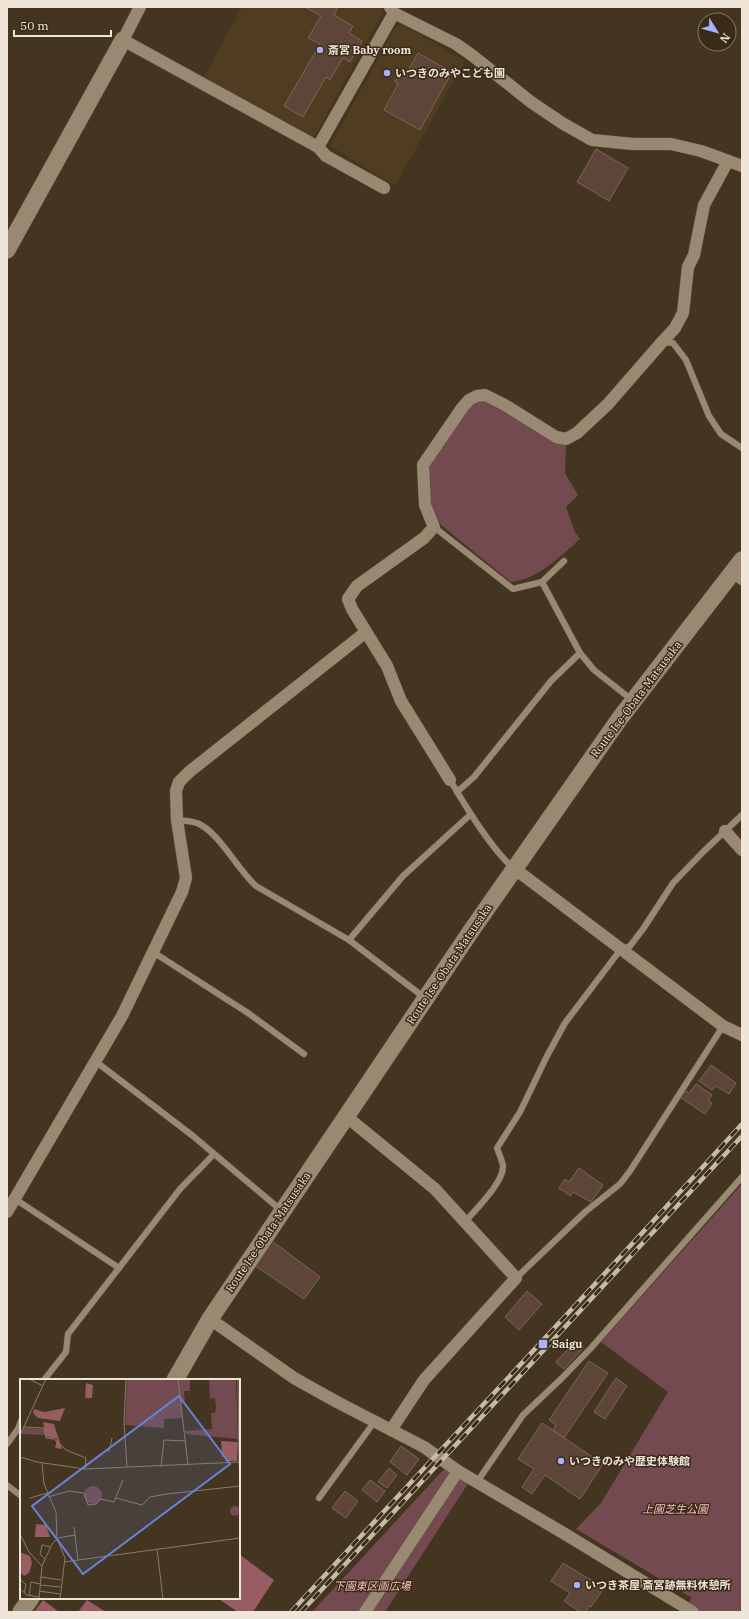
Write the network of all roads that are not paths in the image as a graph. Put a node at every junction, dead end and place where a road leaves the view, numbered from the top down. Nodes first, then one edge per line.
1 (140, 7) edge
2 (392, 10) edge
3 (123, 40) junction
4 (318, 147) junction
5 (728, 161) junction
6 (742, 166) edge
7 (384, 188) dead end
8 (7, 250) edge
9 (662, 342) junction
10 (742, 448) edge
11 (434, 527) junction
12 (564, 561) dead end
13 (739, 570) edge
14 (542, 582) junction
15 (366, 632) junction
16 (580, 653) junction
17 (633, 701) junction
18 (450, 780) joint
19 (457, 792) junction
20 (471, 814) junction
21 (742, 815) edge
22 (177, 820) junction
23 (725, 831) junction
24 (742, 850) edge
25 (515, 869) junction
26 (349, 940) junction
27 (621, 949) junction
28 (153, 952) junction
29 (425, 998) junction
30 (723, 1026) junction
31 (742, 1035) edge
32 (304, 1054) dead end
33 (95, 1061) junction
34 (347, 1117) junction
35 (214, 1154) junction
36 (742, 1176) edge
37 (15, 1199) junction
38 (282, 1211) junction
39 (7, 1212) edge
40 (465, 1222) junction
41 (119, 1268) junction
42 (516, 1278) junction
43 (210, 1319) junction
44 (45, 1379) edge
45 (176, 1379) edge
46 (375, 1421) junction
47 (20, 1424) edge
48 (391, 1430) junction
49 (7, 1444) edge
50 (458, 1471) junction
51 (477, 1482) junction
52 (7, 1485) edge
53 (20, 1495) edge
54 (319, 1498) dead end
55 (30, 1599) edge
56 (21, 1612) edge
57 (365, 1612) edge
58 (693, 1612) edge

1 - 3 street
2 - 4 street
2 - 5 street
3 - 4 street
3 - 8 main road
4 - 7 street
5 - 6 street
5 - 9 street
9 - 10 lane
9 - 11 street
11 - 14 lane
11 - 15 street
12 - 14 lane
13 - 17 main road, Route Ise-Obata-Matsusaka
14 - 16 lane
15 - 18 street
15 - 22 street
16 - 17 lane
16 - 19 lane
17 - 25 main road, Route Ise-Obata-Matsusaka
18 - 19 lane
19 - 20 lane
20 - 25 lane
20 - 26 lane
21 - 23 lane
22 - 26 lane
22 - 28 street
23 - 24 street
23 - 27 lane
25 - 27 street
25 - 29 main road, Route Ise-Obata-Matsusaka
26 - 29 lane
27 - 30 street
27 - 40 lane
28 - 32 lane
28 - 33 street
29 - 34 main road, Route Ise-Obata-Matsusaka
30 - 31 street
30 - 42 lane
33 - 35 lane
33 - 37 street
34 - 38 main road, Route Ise-Obata-Matsusaka
34 - 40 street
35 - 38 lane
35 - 41 lane
36 - 51 lane
37 - 39 street
37 - 41 lane
38 - 43 main road, Route Ise-Obata-Matsusaka
40 - 42 street
41 - 44 lane
42 - 48 street
43 - 45 main road, Route Ise-Obata-Matsusaka
43 - 46 street
46 - 48 street
46 - 54 lane
47 - 49 lane
48 - 50 street
50 - 51 street
50 - 57 street
51 - 58 street
52 - 53 lane
55 - 56 main road

